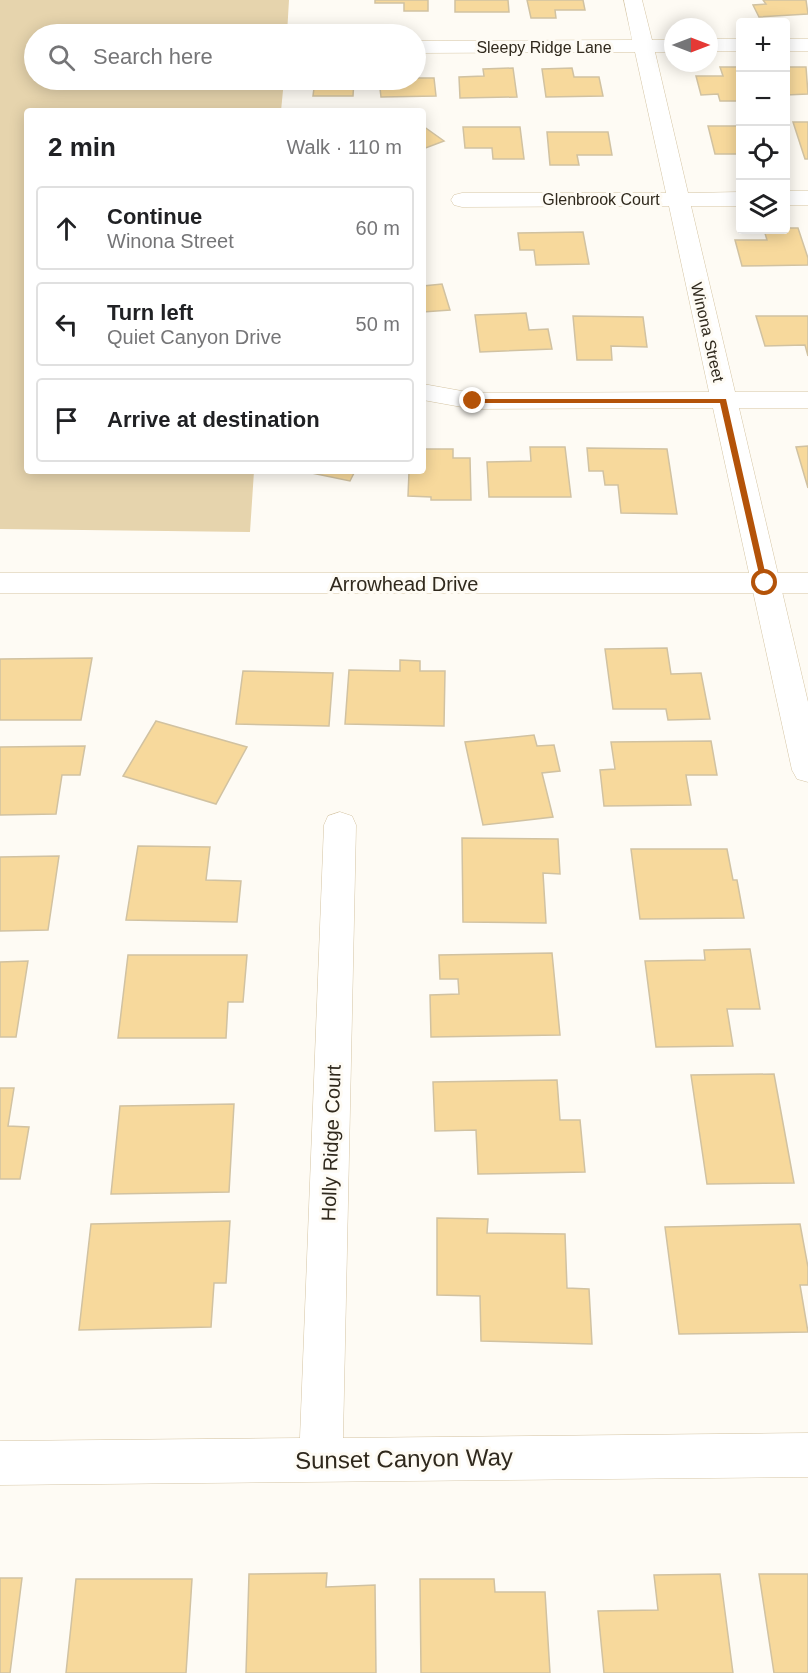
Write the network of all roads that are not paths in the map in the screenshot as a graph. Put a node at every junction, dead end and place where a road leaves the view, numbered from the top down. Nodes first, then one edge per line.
1 (633, 0) edge
2 (718, 45) edge
3 (736, 45) edge
4 (790, 45) edge
5 (808, 45) edge
6 (644, 46) junction
7 (664, 46) edge
8 (426, 47) edge
9 (736, 198) edge
10 (790, 198) edge
11 (808, 198) edge
12 (677, 199) junction
13 (462, 200) dead end
14 (426, 393) edge
15 (723, 400) junction
16 (808, 400) edge
17 (0, 583) edge
18 (765, 583) junction
19 (808, 583) edge
20 (808, 770) edge
21 (340, 825) dead end
22 (808, 1455) edge
23 (321, 1460) junction
24 (0, 1463) edge

1 - 6 street, Winona Street
2 - 3 street
4 - 5 street
6 - 7 street, Sleepy Ridge Lane
6 - 8 street, Sleepy Ridge Lane
6 - 12 street, Winona Street
9 - 12 street, Glenbrook Court
10 - 11 street
12 - 13 street, Glenbrook Court
12 - 15 street, Winona Street
14 - 15 street
15 - 16 street
15 - 18 street, Winona Street
17 - 18 street, Arrowhead Drive
18 - 19 street, Arrowhead Drive
18 - 20 street, Winona Street
21 - 23 street, Holly Ridge Court
22 - 23 street, Sunset Canyon Way
23 - 24 street, Sunset Canyon Way

